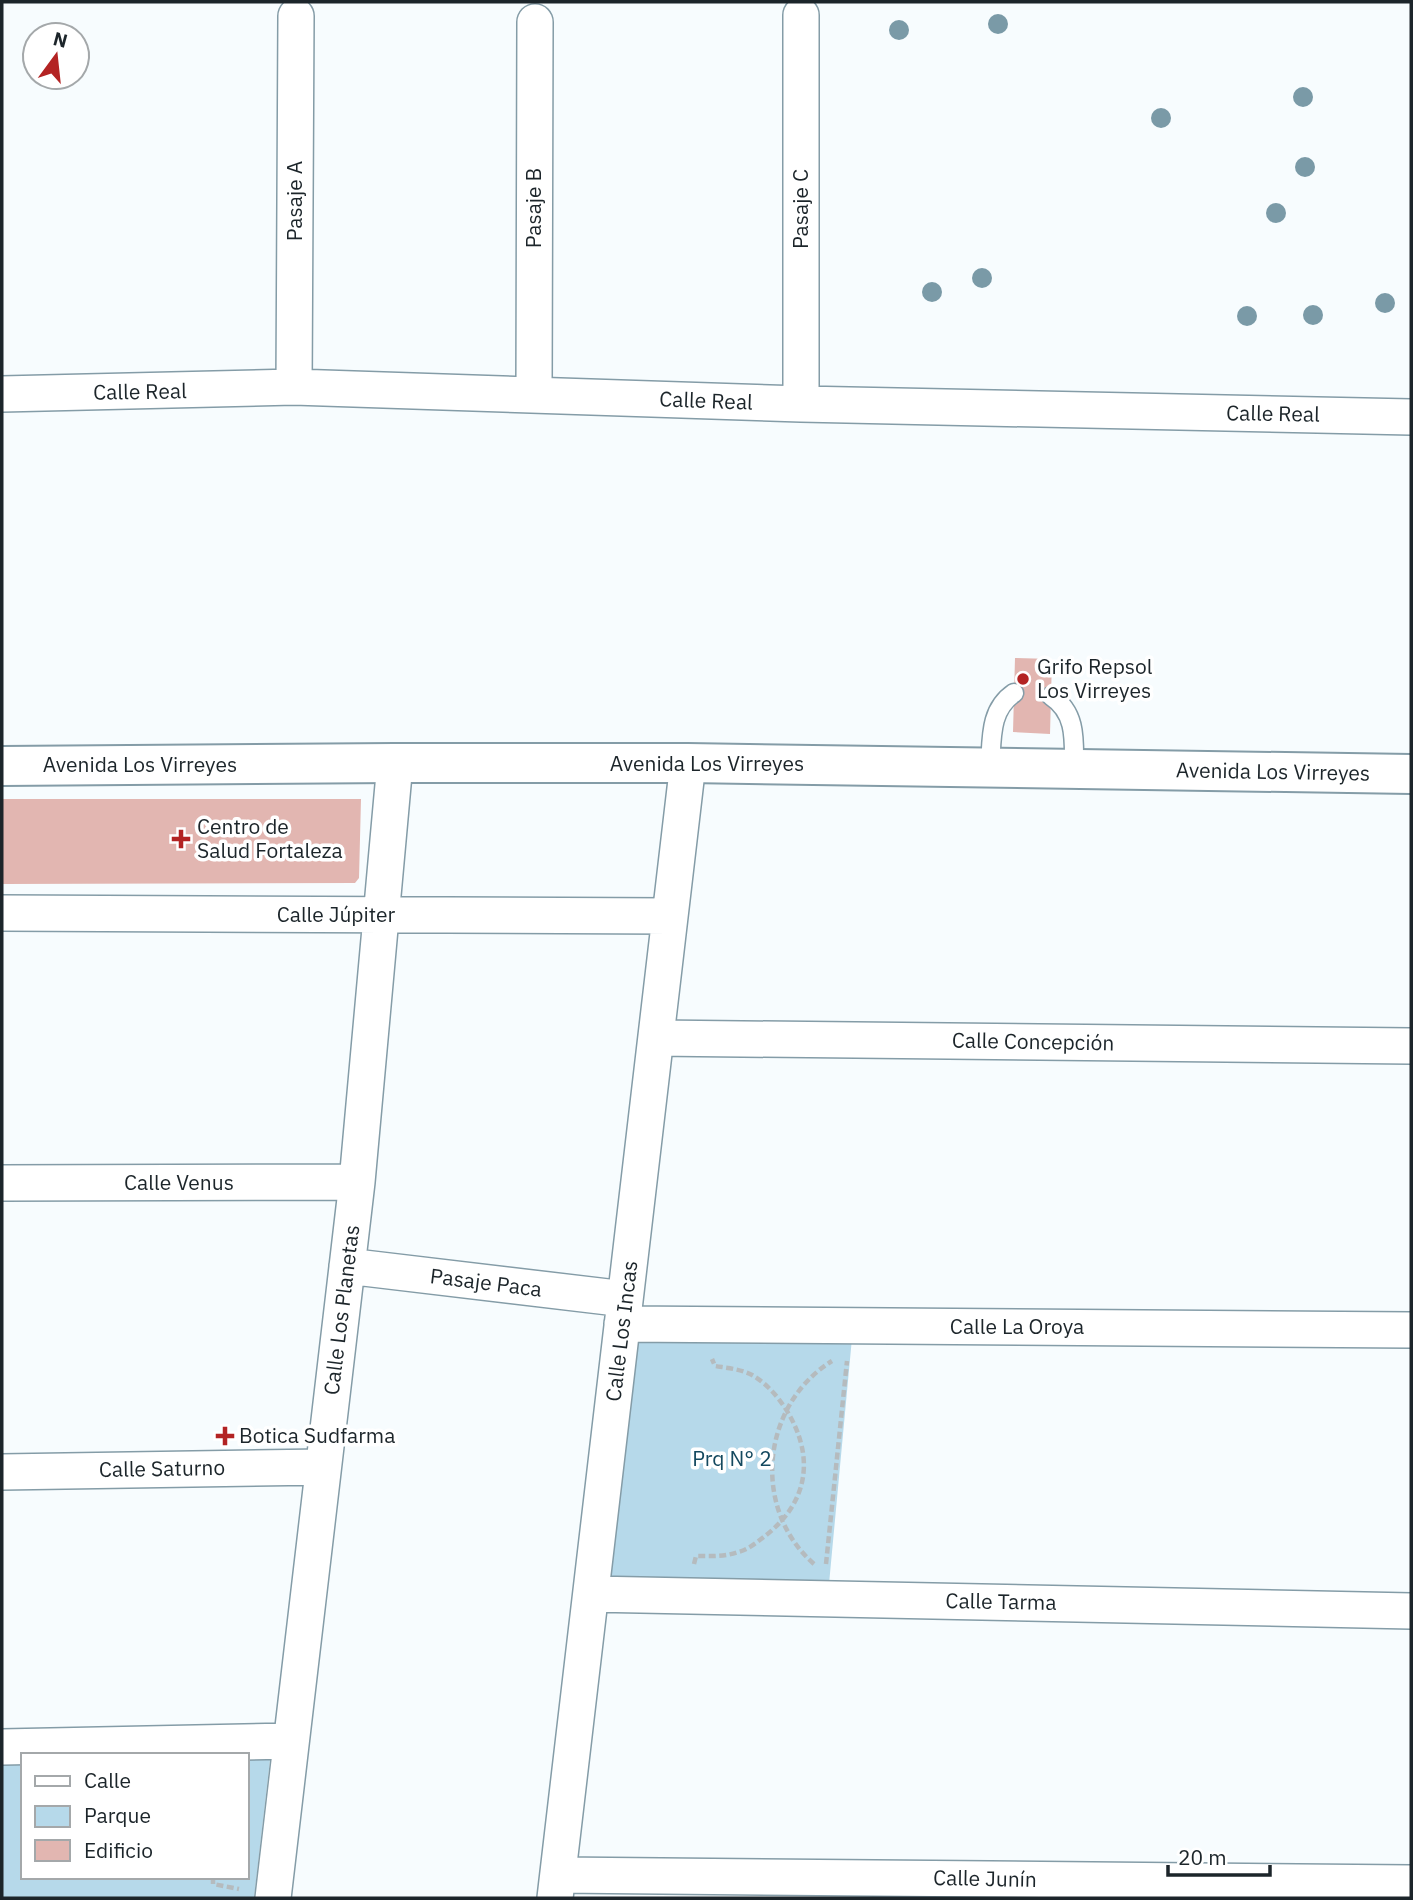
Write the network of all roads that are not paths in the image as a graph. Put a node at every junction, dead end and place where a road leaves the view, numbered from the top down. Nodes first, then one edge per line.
1 (801, 15) dead end
2 (296, 16) dead end
3 (535, 22) dead end
4 (294, 387) junction
5 (2, 394) edge
6 (534, 395) junction
7 (802, 404) junction
8 (1411, 417) edge
9 (1014, 693) dead end
10 (1051, 696) dead end
11 (395, 763) junction
12 (688, 764) junction
13 (2, 766) edge
14 (990, 767) junction
15 (1074, 769) junction
16 (1411, 774) edge
17 (2, 913) edge
18 (381, 915) junction
19 (670, 916) junction
20 (656, 1038) junction
21 (1411, 1046) edge
22 (357, 1182) junction
23 (2, 1183) edge
24 (347, 1266) junction
25 (624, 1312) junction
26 (1411, 1330) edge
27 (323, 1467) junction
28 (2, 1472) edge
29 (591, 1594) junction
30 (1411, 1611) edge
31 (291, 1741) junction
32 (2, 1747) edge
33 (1411, 1883) edge
34 (557, 1887) edge
35 (261, 1895) edge

1 - 7 street, Pasaje C
2 - 4 street, Pasaje A
3 - 6 street, Pasaje B
4 - 5 street, Calle Real
4 - 6 street, Calle Real
6 - 7 street, Calle Real
7 - 8 street, Calle Real
9 - 14 lane
10 - 15 lane
11 - 12 street, Avenida Los Virreyes
11 - 13 street, Avenida Los Virreyes
11 - 18 street, Calle Los Planetas
12 - 14 street, Avenida Los Virreyes
12 - 19 street, Calle Los Incas
14 - 15 street, Avenida Los Virreyes
15 - 16 street, Avenida Los Virreyes
17 - 18 street, Calle Júpiter
18 - 19 street, Calle Júpiter
18 - 22 street, Calle Los Planetas
19 - 20 street, Calle Los Incas
20 - 21 street, Calle Concepción
20 - 25 street, Calle Los Incas
22 - 23 street, Calle Venus
22 - 24 street, Calle Los Planetas
24 - 25 street, Pasaje Paca
24 - 27 street, Calle Los Planetas
25 - 26 street, Calle La Oroya
25 - 29 street, Calle Los Incas
27 - 28 street, Calle Saturno
27 - 31 street, Calle Los Planetas
29 - 30 street, Calle Tarma
29 - 34 street, Calle Los Incas
31 - 32 street
31 - 35 street, Calle Los Planetas
33 - 34 street, Calle Junín

